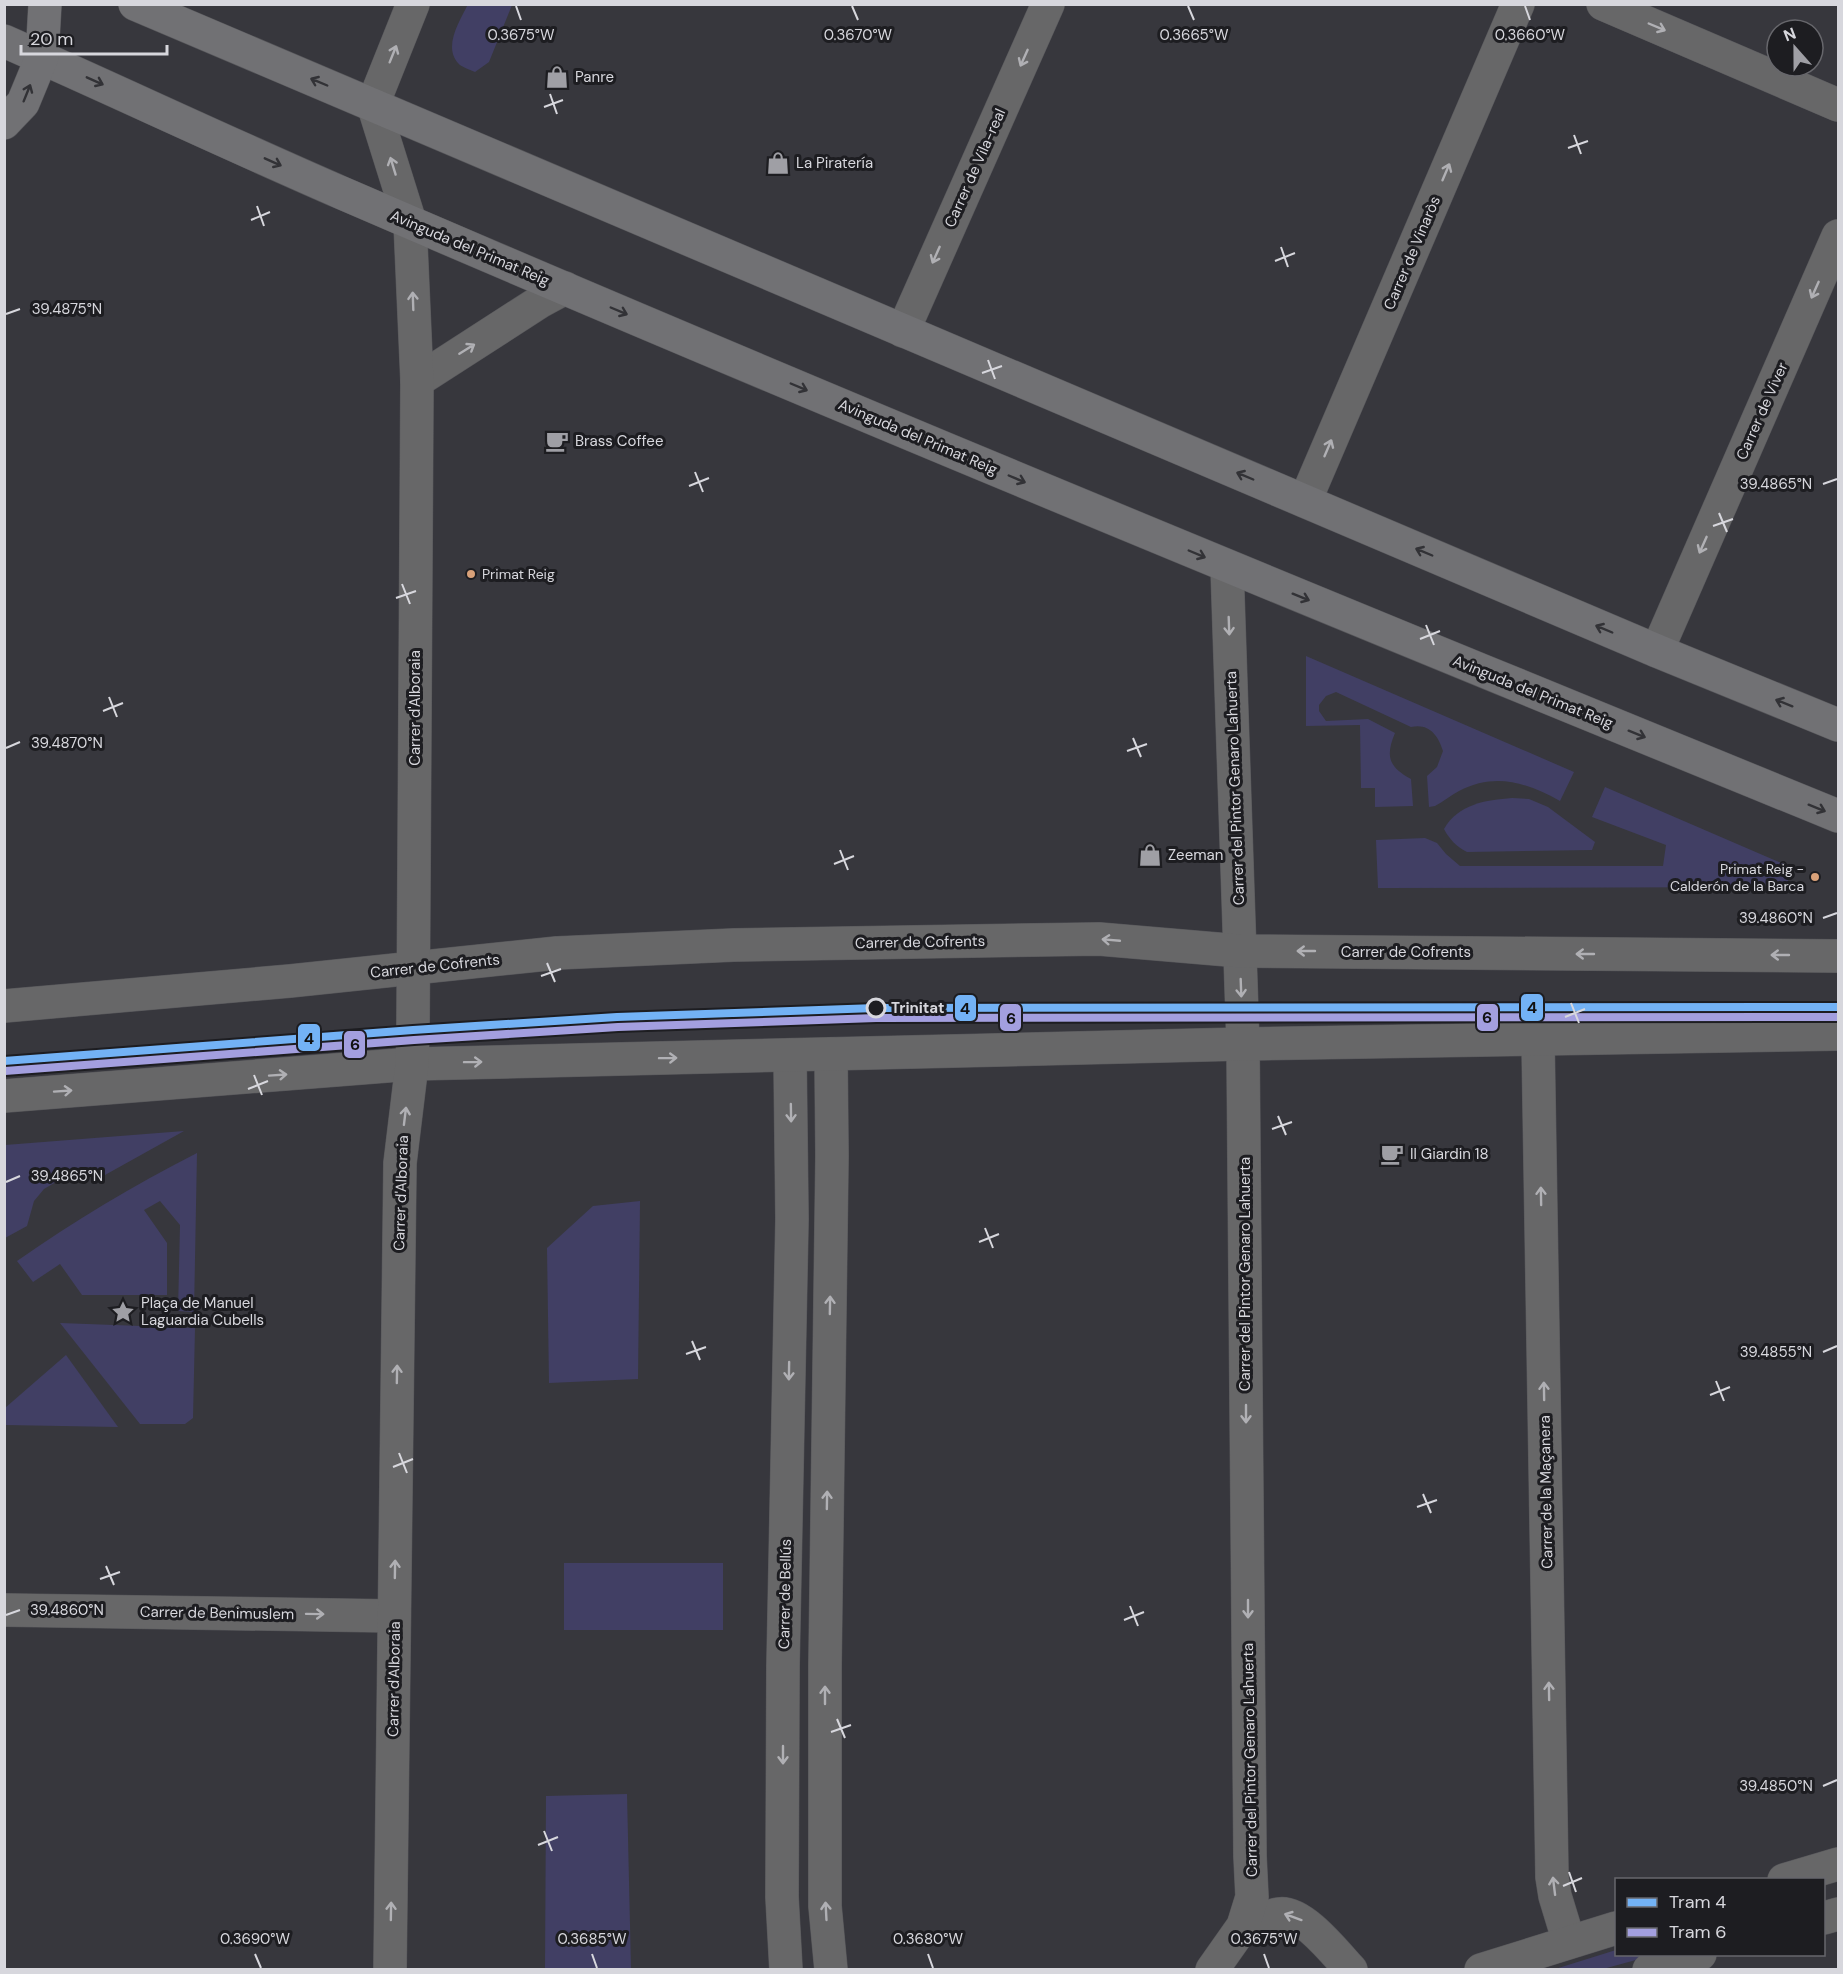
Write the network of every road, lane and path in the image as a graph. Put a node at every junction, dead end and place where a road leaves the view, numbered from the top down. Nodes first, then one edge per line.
1 (45, 4) edge
2 (135, 4) edge
3 (413, 4) edge
4 (1048, 4) edge
5 (1518, 4) edge
6 (1603, 4) edge
7 (4, 41) edge
8 (42, 57) junction
9 (373, 104) junction
10 (1839, 105) edge
11 (4, 123) edge
12 (410, 222) junction
13 (1839, 236) edge
14 (565, 288) junction
15 (903, 331) junction
16 (417, 381) junction
17 (1305, 501) junction
18 (1227, 567) junction
19 (1657, 651) junction
20 (1839, 724) edge
21 (1839, 816) edge
22 (1240, 951) junction
23 (1839, 956) edge
24 (413, 969) junction
25 (4, 1006) edge
26 (1839, 1034) edge
27 (1538, 1040) junction
28 (1243, 1044) junction
29 (831, 1054) junction
30 (790, 1055) junction
31 (412, 1064) junction
32 (4, 1096) edge
33 (792, 1219) junction
34 (831, 1222) junction
35 (4, 1610) edge
36 (394, 1616) junction
37 (1839, 1864) edge
38 (1791, 1878) edge
39 (1243, 1926) junction
40 (1615, 1929) edge
41 (1569, 1942) junction
42 (1694, 1956) edge
43 (390, 1970) edge
44 (786, 1970) edge
45 (831, 1970) edge
46 (1212, 1970) edge
47 (1351, 1970) edge
48 (1481, 1970) edge
49 (1649, 1970) edge

1 - 8 main road
9 -> 2 main road
9 -> 3 street
4 -> 15 street, Carrer de Vila-real
17 -> 5 street, Carrer de Vinaròs
6 -> 10 street
7 - 8 main road, Avinguda del Primat Reig
11 -> 8 main road
8 -> 12 main road, Avinguda del Primat Reig
12 -> 9 street, Carrer d'Alboraia
9 - 15 main road
12 - 14 main road, Avinguda del Primat Reig
16 -> 12 street, Carrer d'Alboraia
13 -> 19 street, Carrer de Viver
16 -> 14 street
14 -> 18 main road, Avinguda del Primat Reig
17 -> 15 main road
16 - 24 street, Carrer d'Alboraia
19 -> 17 main road
18 -> 21 main road, Avinguda del Primat Reig
18 -> 22 street, Carrer del Pintor Genaro Lahuerta
20 -> 19 main road
23 -> 22 street, Carrer de Cofrents
22 -> 24 street, Carrer de Cofrents
22 -> 28 street, Carrer del Pintor Genaro Lahuerta
24 - 25 street, Carrer de Cofrents
24 - 31 street, Carrer d'Alboraia
26 - 27 street
27 - 28 street
41 -> 27 street, Carrer de la Maçanera
28 - 29 street
28 -> 39 street, Carrer del Pintor Genaro Lahuerta
29 - 30 street
29 - 34 street
31 -> 30 street
30 -> 33 street, Carrer de Bellús
32 -> 31 street
36 -> 31 street, Carrer d'Alboraia
33 - 34 street
33 -> 44 street, Carrer de Bellús
45 -> 34 street
35 -> 36 street, Carrer de Benimuslem
43 -> 36 street, Carrer d'Alboraia
37 - 38 street
39 - 46 street, Carrer del Pintor Genaro Lahuerta
47 -> 39 street
40 - 41 street
41 - 48 street
42 - 49 street

